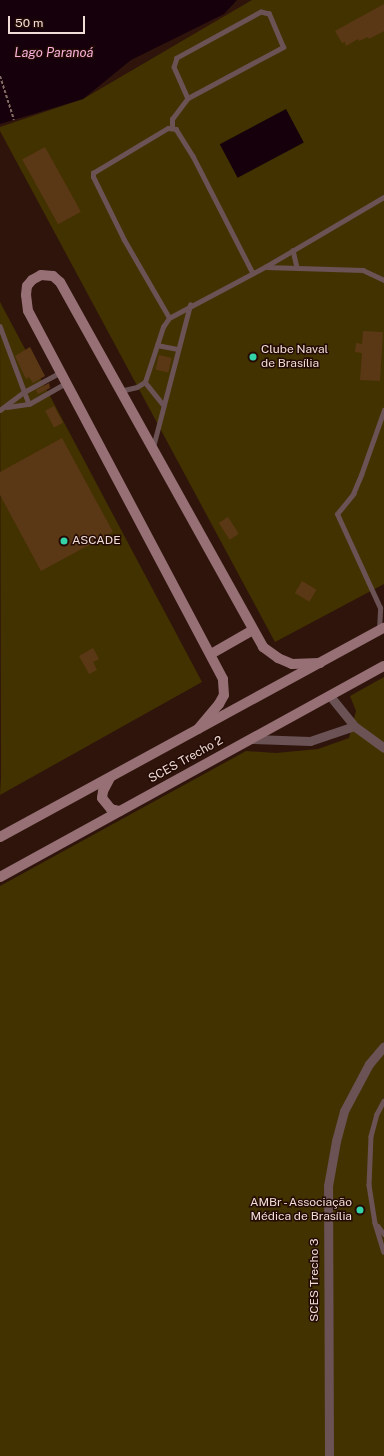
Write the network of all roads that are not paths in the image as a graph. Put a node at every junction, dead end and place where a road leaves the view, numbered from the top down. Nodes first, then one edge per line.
1 (188, 98) junction
2 (172, 127) junction
3 (384, 197) edge
4 (293, 250) junction
5 (265, 267) junction
6 (297, 267) junction
7 (254, 273) junction
8 (384, 280) edge
9 (190, 305) junction
10 (169, 318) junction
11 (0, 326) edge
12 (157, 345) junction
13 (177, 349) junction
14 (61, 372) junction
15 (67, 382) junction
16 (145, 382) junction
17 (120, 391) junction
18 (24, 392) junction
19 (29, 404) junction
20 (163, 404) junction
21 (7, 407) junction
22 (0, 410) edge
23 (384, 410) edge
24 (152, 450) junction
25 (382, 609) edge
26 (381, 629) edge
27 (253, 630) junction
28 (211, 654) junction
29 (320, 663) junction
30 (384, 666) edge
31 (330, 696) junction
32 (354, 726) junction
33 (198, 729) junction
34 (252, 739) junction
35 (384, 748) edge
36 (111, 776) junction
37 (120, 811) junction
38 (0, 837) edge
39 (0, 877) edge
40 (384, 1046) edge
41 (384, 1101) edge
42 (375, 1223) junction
43 (384, 1234) edge
44 (384, 1252) edge
45 (329, 1456) edge

1 - 1 lane
1 - 2 lane
2 - 7 lane
2 - 10 lane
3 - 4 lane
4 - 5 lane
4 - 6 lane
5 - 6 lane
5 - 7 lane
6 - 8 lane
7 - 9 lane
9 - 10 lane
9 - 13 lane
10 - 12 lane
11 - 18 lane
12 - 13 lane
12 - 16 lane
13 - 20 lane
14 - 15 street
14 - 17 street
14 - 18 lane
15 - 19 lane
15 - 28 street
16 - 17 lane
16 - 20 lane
17 - 24 street
18 - 19 lane
18 - 21 lane
19 - 21 lane
20 - 24 lane
21 - 22 lane
23 - 25 lane
24 - 27 street
25 - 26 lane
26 - 29 street, SCES Trecho 2
27 - 28 street
27 - 29 street
28 - 33 street
29 - 33 street, SCES Trecho 2
30 - 31 street, SCES Trecho 2
31 - 32 street
31 - 34 street, SCES Trecho 2
32 - 34 street
32 - 35 street
33 - 36 street, SCES Trecho 2
34 - 37 street, SCES Trecho 2
36 - 37 street
36 - 38 street, SCES Trecho 2
37 - 39 street, SCES Trecho 2
40 - 45 street, SCES Trecho 3
41 - 42 lane
42 - 43 lane
42 - 44 lane

